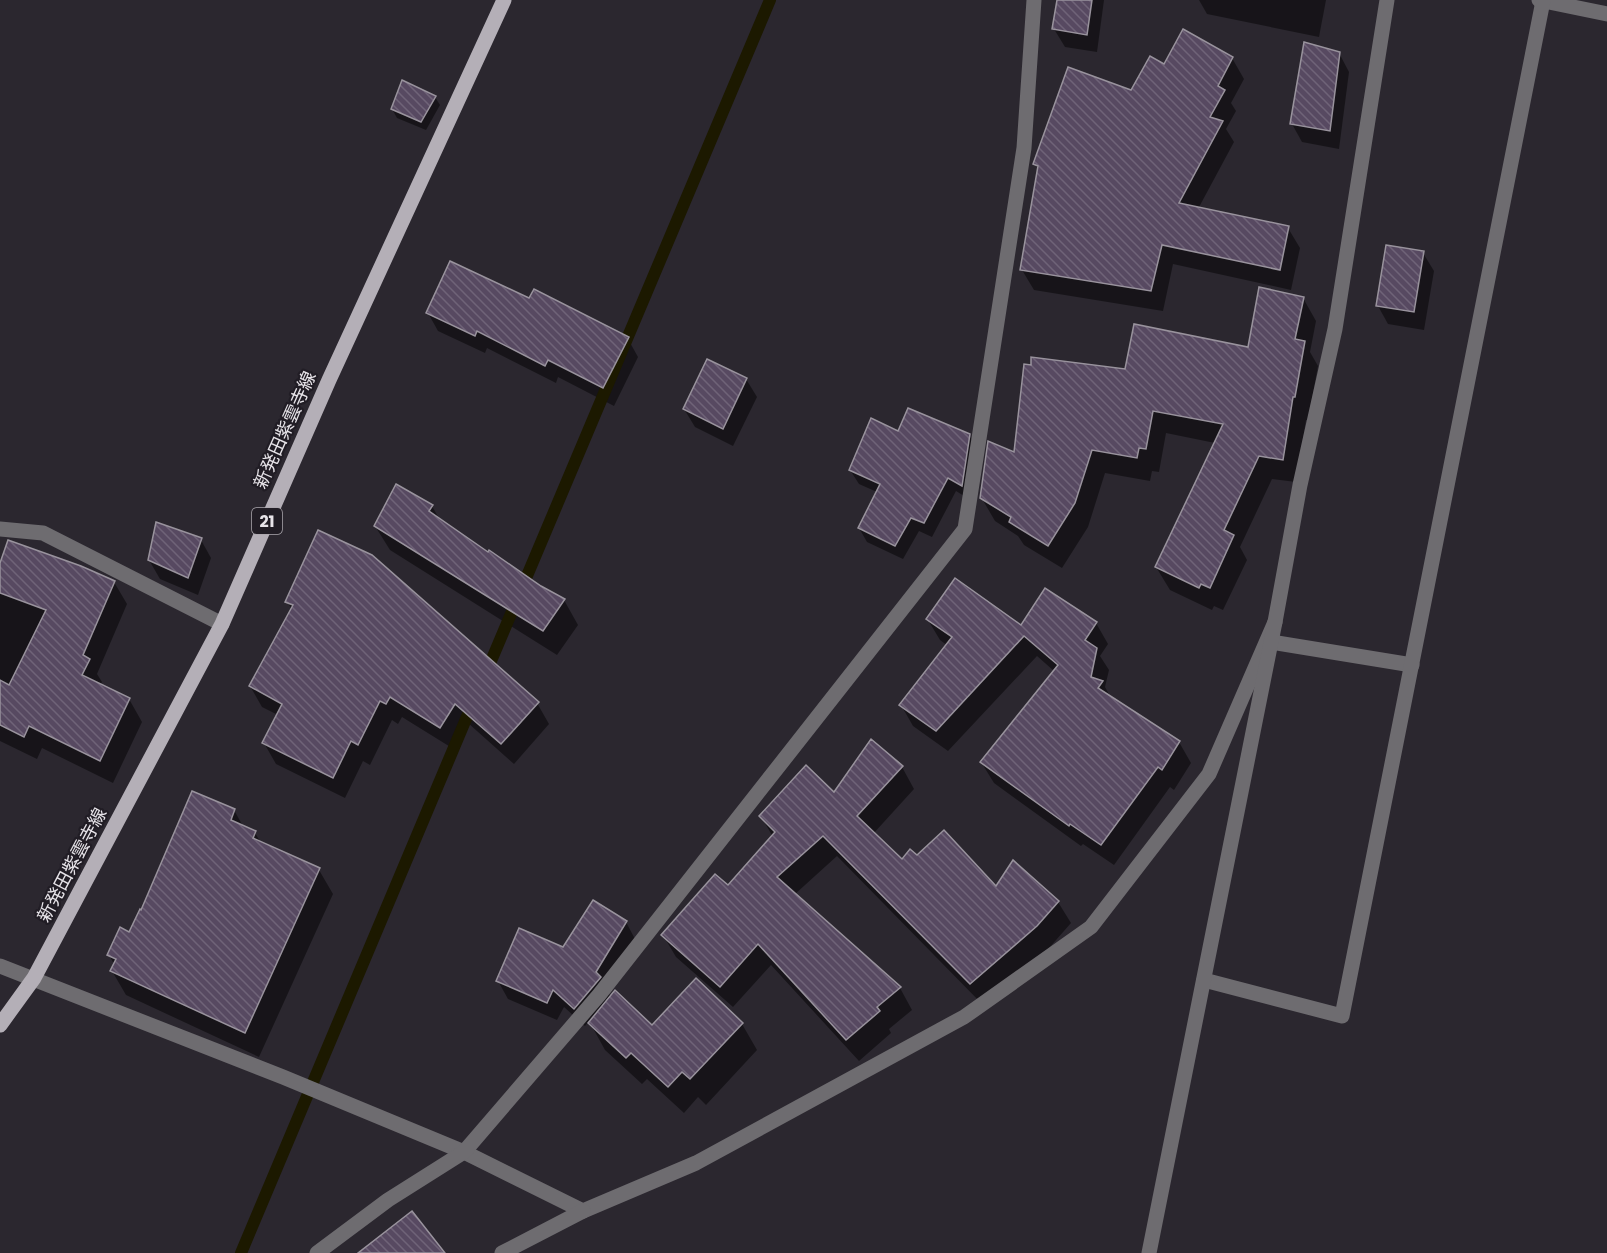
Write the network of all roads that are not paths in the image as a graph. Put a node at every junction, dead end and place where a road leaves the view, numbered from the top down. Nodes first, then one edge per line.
1 (504, 0) edge
2 (1034, 0) edge
3 (1387, 0) edge
4 (1541, 0) edge
5 (1607, 14) edge
6 (0, 529) edge
7 (1275, 622) junction
8 (222, 624) junction
9 (1271, 642) junction
10 (1412, 665) junction
11 (0, 966) edge
12 (34, 978) junction
13 (1204, 980) junction
14 (0, 1025) edge
15 (464, 1152) junction
16 (583, 1211) junction
17 (317, 1253) edge
18 (502, 1253) edge
19 (1149, 1253) edge

1 - 8 main road, 新発田紫雲寺線 / 21
2 - 15 street
3 - 7 street
4 - 5 street
4 - 10 street
6 - 8 street
7 - 9 street
7 - 16 street
8 - 12 main road, 新発田紫雲寺線 / 21
9 - 10 street
9 - 13 street
10 - 13 street
11 - 12 street
12 - 14 main road, 新発田紫雲寺線 / 21
12 - 15 street
13 - 19 street
15 - 16 street
15 - 17 street
16 - 18 street

